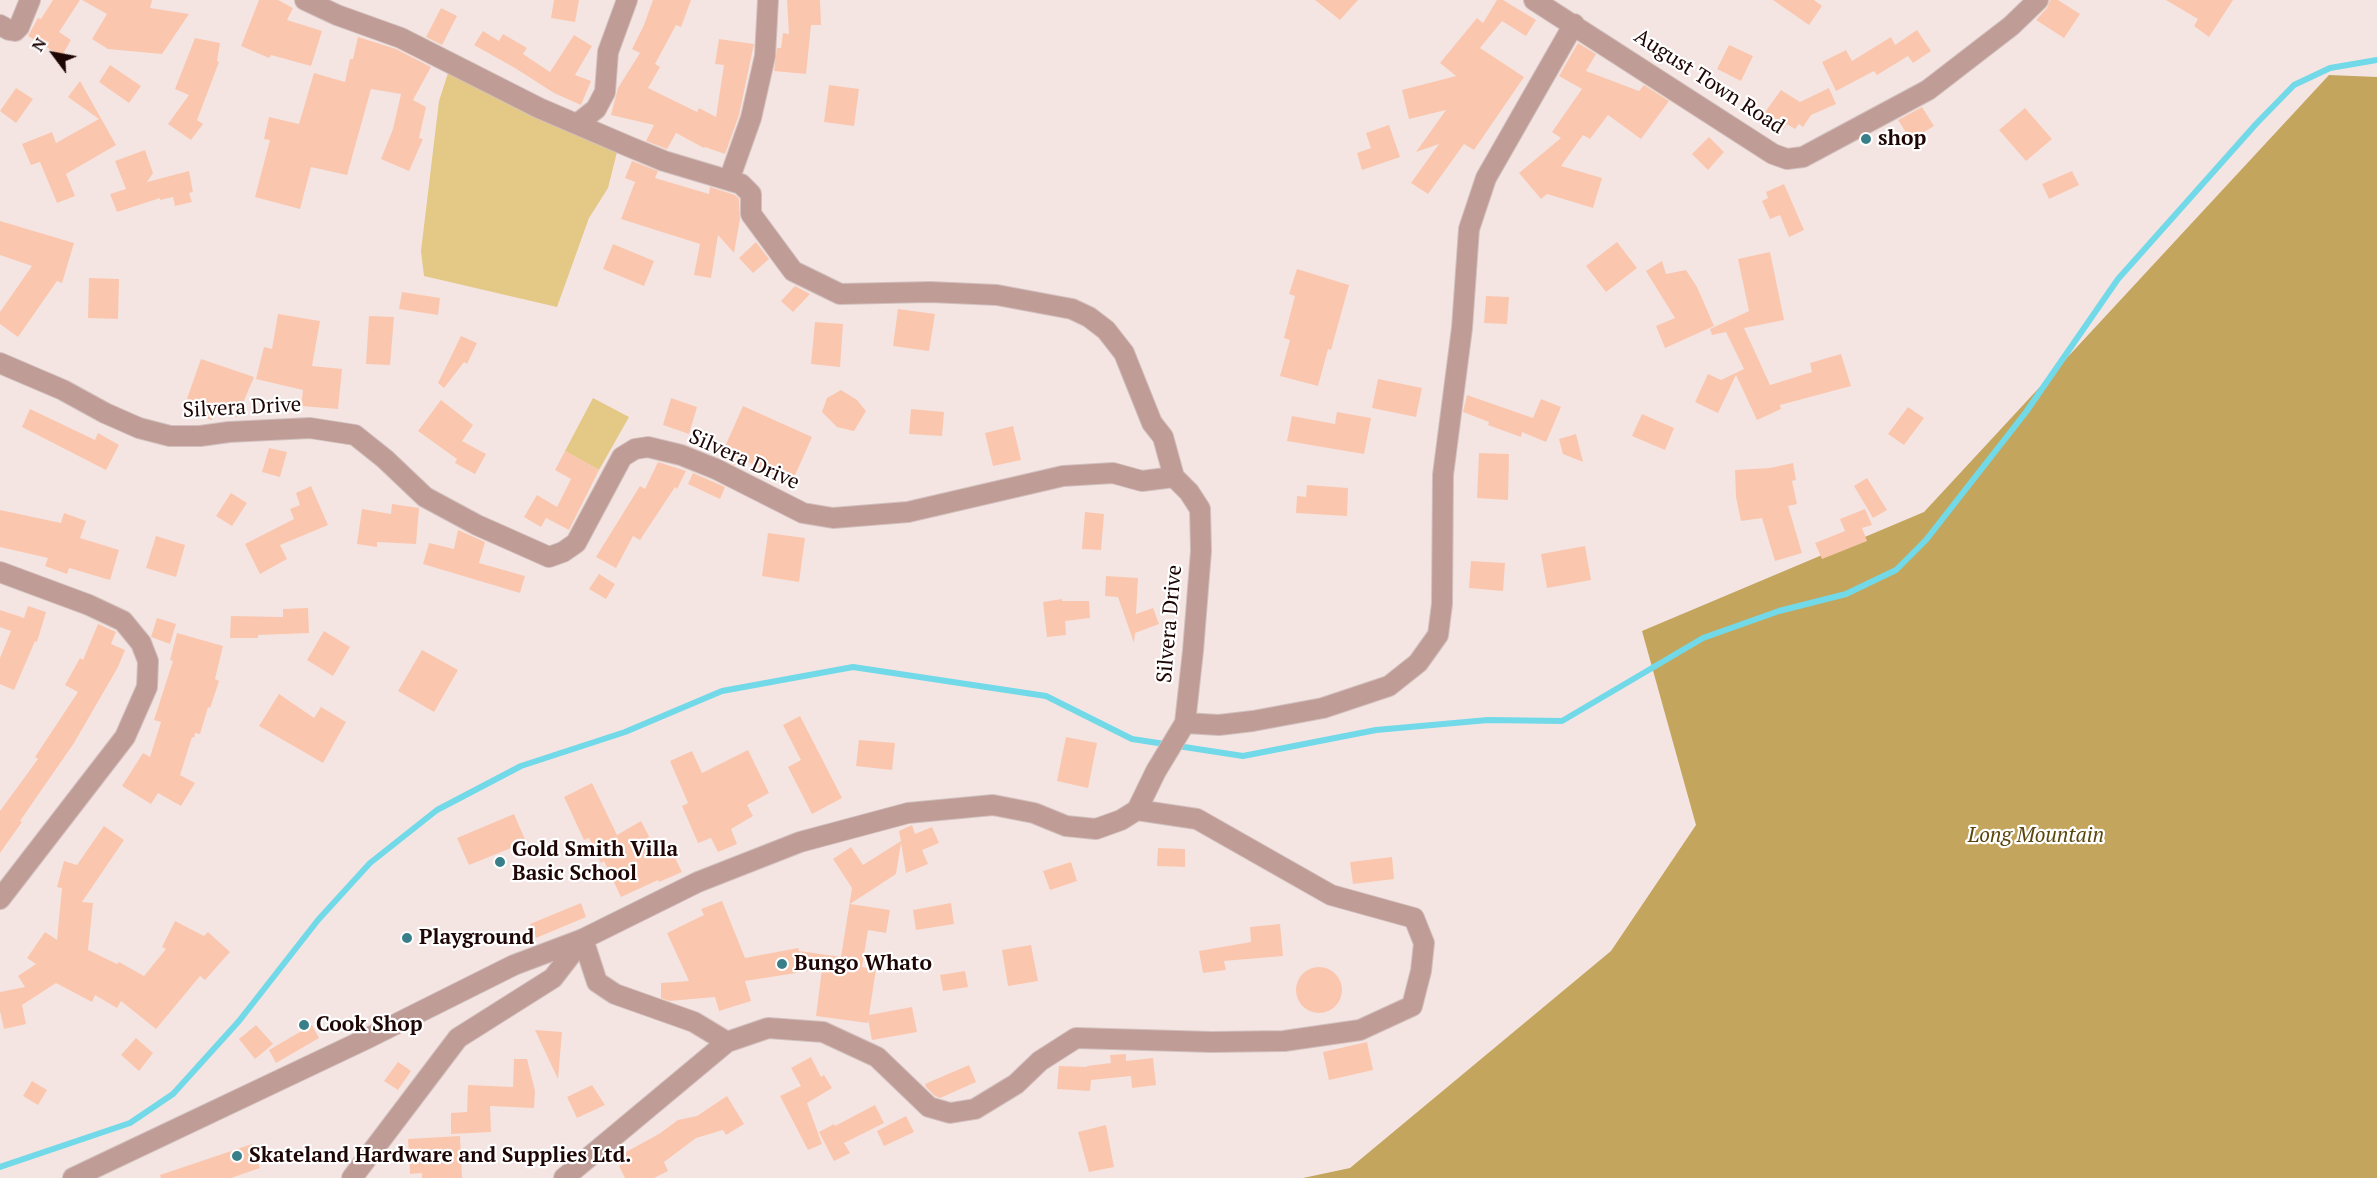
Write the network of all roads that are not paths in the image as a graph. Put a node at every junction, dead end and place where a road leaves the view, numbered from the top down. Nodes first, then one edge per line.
1 (30, 0) edge
2 (305, 0) edge
3 (627, 0) edge
4 (768, 0) edge
5 (1534, 0) edge
6 (2038, 0) edge
7 (1574, 24) junction
8 (0, 25) edge
9 (577, 124) junction
10 (729, 180) junction
11 (0, 363) edge
12 (1174, 477) junction
13 (0, 572) edge
14 (1180, 731) junction
15 (1137, 810) junction
16 (0, 899) edge
17 (583, 939) junction
18 (727, 1042) junction
19 (73, 1178) edge
20 (352, 1178) edge
21 (564, 1178) edge

1 - 8 street
2 - 9 street
3 - 9 street
4 - 10 street
5 - 7 street, August Town Road
6 - 7 street, August Town Road
7 - 14 street
9 - 10 street
10 - 12 street
11 - 12 street, Silvera Drive
12 - 14 street, Silvera Drive
13 - 16 street
14 - 15 street
15 - 17 street
15 - 18 street
17 - 18 street
17 - 19 street
17 - 20 street
18 - 21 street

